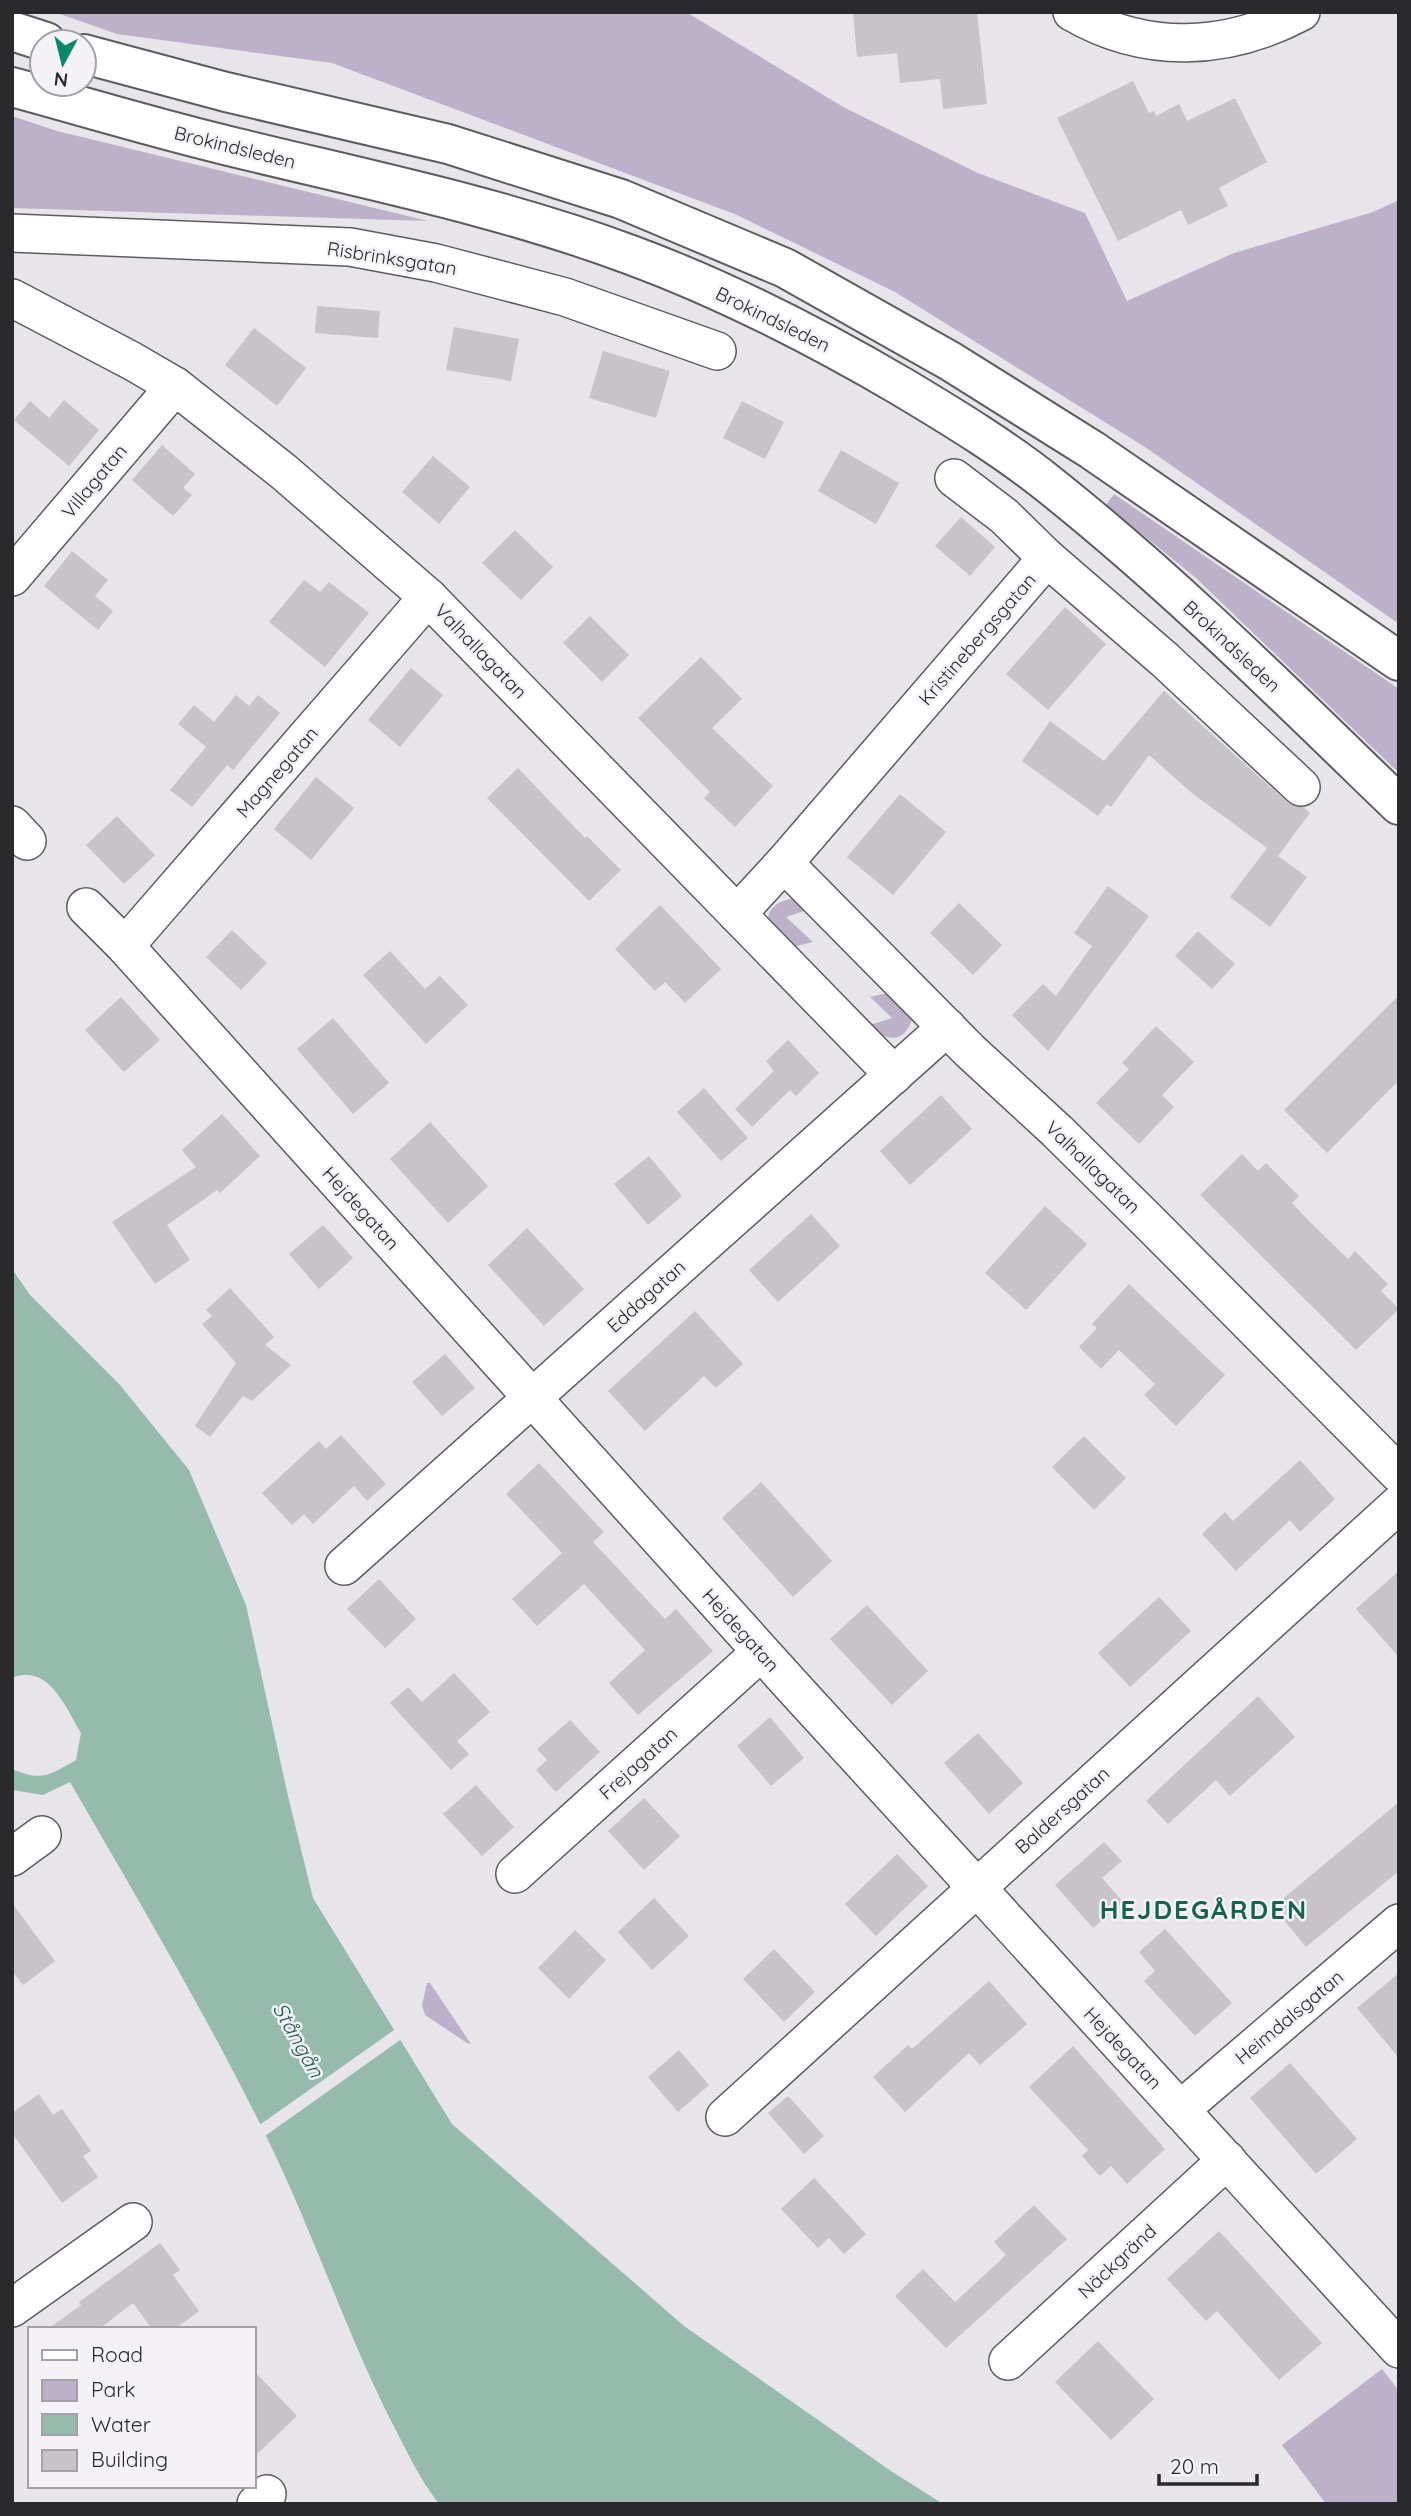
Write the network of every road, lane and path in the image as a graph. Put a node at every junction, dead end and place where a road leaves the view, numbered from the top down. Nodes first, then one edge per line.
1 (1072, 12) edge
2 (1301, 12) edge
3 (98, 58) edge
4 (12, 87) edge
5 (12, 233) edge
6 (12, 298) edge
7 (717, 351) dead end
8 (175, 386) junction
9 (954, 478) dead end
10 (1047, 558) junction
11 (12, 577) edge
12 (428, 597) junction
13 (1399, 661) edge
14 (1301, 787) dead end
15 (1399, 805) edge
16 (784, 863) junction
17 (86, 907) dead end
18 (737, 914) junction
19 (125, 946) junction
20 (947, 1027) junction
21 (894, 1074) junction
22 (532, 1398) junction
23 (1399, 1474) edge
24 (1399, 1504) edge
25 (344, 1566) dead end
26 (761, 1652) junction
27 (42, 1835) dead end
28 (12, 1857) edge
29 (515, 1874) dead end
30 (976, 1889) junction
31 (1399, 1923) edge
32 (1180, 2110) junction
33 (725, 2118) dead end
34 (1227, 2160) junction
35 (133, 2222) dead end
36 (12, 2308) edge
37 (1399, 2349) edge
38 (1008, 2361) dead end

1 - 2 street
3 - 13 main road
4 - 15 main road, Brokindsleden
5 - 7 street, Risbrinksgatan
6 - 8 street, Valhallagatan
8 - 11 street, Villagatan
8 - 12 street, Valhallagatan
9 - 10 street
10 - 14 street, Kristinebergsgatan
10 - 16 street, Kristinebergsgatan
12 - 18 street, Valhallagatan
12 - 19 street, Magnegatan
16 - 18 street, Kristinebergsgatan
16 - 20 street, Valhallagatan
17 - 19 street, Hejdegatan
18 - 21 street, Valhallagatan
19 - 22 street, Hejdegatan
20 - 21 street, Eddagatan
20 - 23 street, Valhallagatan
21 - 22 street, Eddagatan
22 - 25 street, Eddagatan
22 - 26 street, Hejdegatan
24 - 30 street, Baldersgatan
26 - 29 street, Frejagatan
26 - 30 street, Hejdegatan
27 - 28 street
30 - 32 street, Hejdegatan
30 - 33 street, Baldersgatan
31 - 32 street, Heimdalsgatan
32 - 34 street, Hejdegatan
34 - 37 street, Hejdegatan
34 - 38 street, Näckgränd
35 - 36 street

